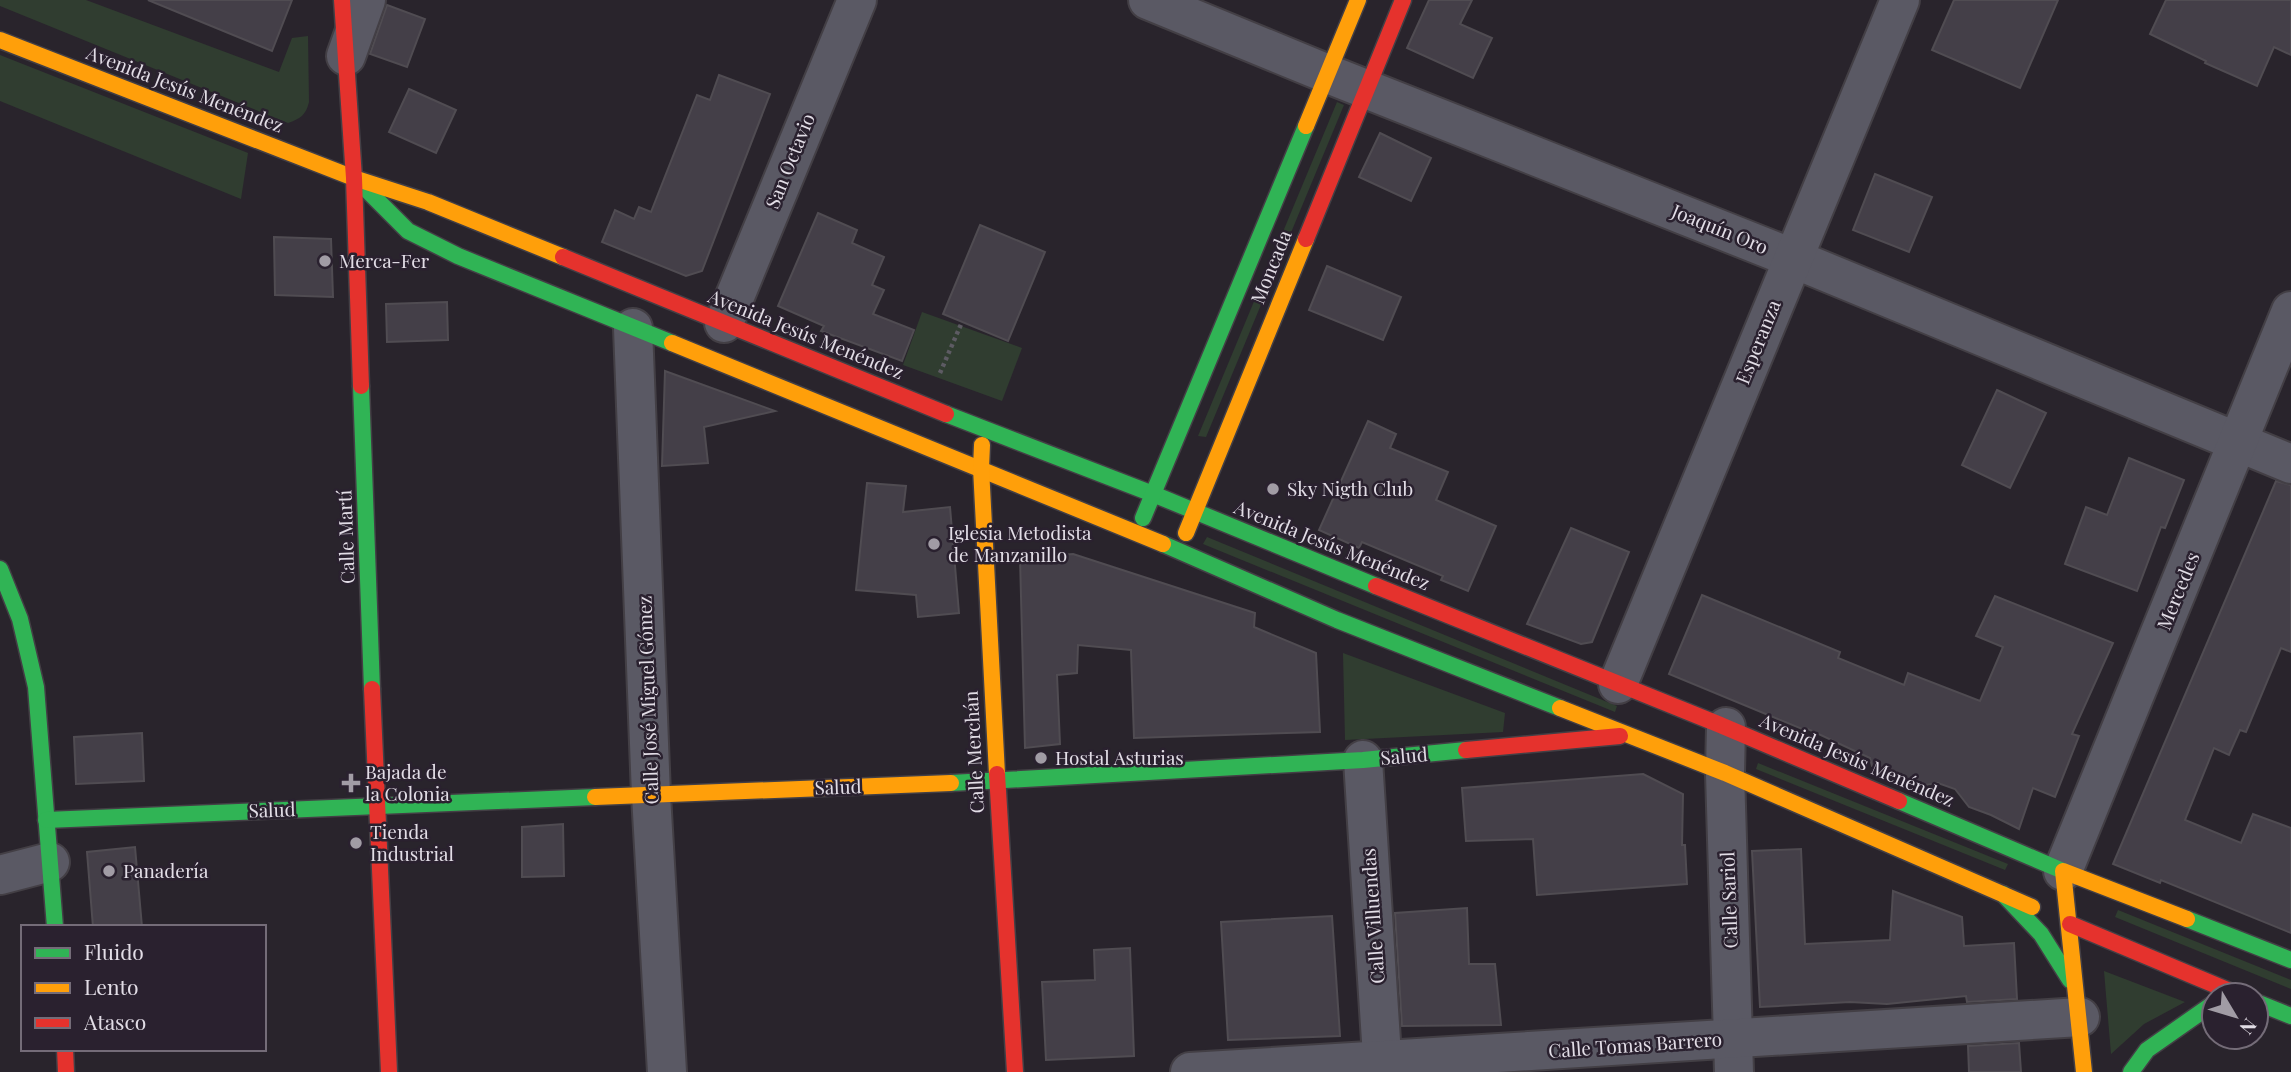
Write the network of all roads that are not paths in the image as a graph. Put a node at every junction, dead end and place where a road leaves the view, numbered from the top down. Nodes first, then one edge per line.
1 (342, 0) edge
2 (366, 0) edge
3 (857, 0) edge
4 (1148, 0) edge
5 (1358, 0) edge
6 (1403, 0) edge
7 (1899, 0) edge
8 (0, 40) edge
9 (346, 56) junction
10 (1328, 74) junction
11 (1367, 89) junction
12 (354, 178) junction
13 (1792, 258) junction
14 (2291, 311) edge
15 (724, 323) junction
16 (633, 328) junction
17 (983, 429) junction
18 (2239, 443) junction
19 (2291, 464) edge
20 (981, 468) junction
21 (1153, 494) junction
22 (1195, 511) junction
23 (1138, 533) junction
24 (1179, 550) junction
25 (0, 569) edge
26 (1618, 684) junction
27 (1726, 727) junction
28 (1629, 736) junction
29 (1363, 760) junction
30 (1725, 773) junction
31 (997, 781) junction
32 (651, 795) junction
33 (377, 806) junction
34 (46, 820) junction
35 (50, 862) junction
36 (2063, 871) junction
37 (0, 875) edge
38 (2003, 894) junction
39 (2070, 924) junction
40 (55, 925) edge
41 (2291, 960) edge
42 (2203, 981) edge
43 (2078, 1004) junction
44 (2270, 1008) edge
45 (2200, 1013) edge
46 (2291, 1016) edge
47 (65, 1051) edge
48 (1734, 1056) edge
49 (1382, 1067) edge
50 (66, 1072) edge
51 (389, 1072) edge
52 (667, 1072) edge
53 (1016, 1072) edge
54 (1190, 1072) edge
55 (2084, 1072) edge
56 (2131, 1072) edge

1 - 9 main road, Calle Martí
2 - 9 street
3 - 15 street, San Octavio
4 - 10 street, Joaquín Oro
5 - 10 main road, Moncada
6 - 11 main road, Moncada
7 - 13 street, Esperanza
8 - 12 main road, Avenida Jesús Menéndez
9 - 12 main road, Calle Martí
10 - 11 street, Joaquín Oro
10 - 21 main road, Moncada
11 - 13 street, Joaquín Oro
11 - 22 main road, Moncada
12 - 15 main road, Avenida Jesús Menéndez
12 - 16 main road, Avenida Jesús Menéndez
12 - 33 main road, Calle Martí
13 - 18 street, Joaquín Oro
13 - 26 street, Esperanza
14 - 18 street, Mercedes
15 - 17 main road, Avenida Jesús Menéndez
16 - 20 main road, Avenida Jesús Menéndez
16 - 32 street, Calle José Miguel Gómez
17 - 20 main road, Calle Merchán
17 - 21 main road, Avenida Jesús Menéndez
18 - 19 street, Joaquín Oro
18 - 36 street, Mercedes
20 - 23 main road, Avenida Jesús Menéndez
20 - 31 main road, Calle Merchán
21 - 22 main road, Avenida Jesús Menéndez
21 - 23 main road, Moncada
22 - 24 main road, Moncada
22 - 26 main road, Avenida Jesús Menéndez
23 - 24 main road, Avenida Jesús Menéndez
24 - 28 main road, Avenida Jesús Menéndez
25 - 34 main road
26 - 27 main road, Avenida Jesús Menéndez
27 - 30 street, Calle Sariol
27 - 36 main road, Avenida Jesús Menéndez
28 - 29 main road, Salud
28 - 30 main road, Avenida Jesús Menéndez
29 - 31 main road, Salud
29 - 49 street, Calle Villuendas
30 - 38 main road, Avenida Jesús Menéndez
30 - 48 street, Calle Sariol
31 - 32 main road, Salud
31 - 53 main road, Calle Merchán
32 - 33 main road, Salud
32 - 52 street, Calle José Miguel Gómez
33 - 34 main road, Salud
33 - 51 main road, Calle Martí
34 - 35 main road
35 - 37 street
35 - 40 main road
36 - 39 main road
36 - 41 main road, Avenida Jesús Menéndez
38 - 39 main road, Avenida Jesús Menéndez
38 - 43 main road
39 - 42 main road, Avenida Jesús Menéndez
39 - 43 main road
43 - 48 street, Calle Tomas Barrero
43 - 55 main road
44 - 46 main road
45 - 56 main road
47 - 50 main road
48 - 49 street, Calle Tomas Barrero
49 - 54 street, Calle Tomas Barrero

